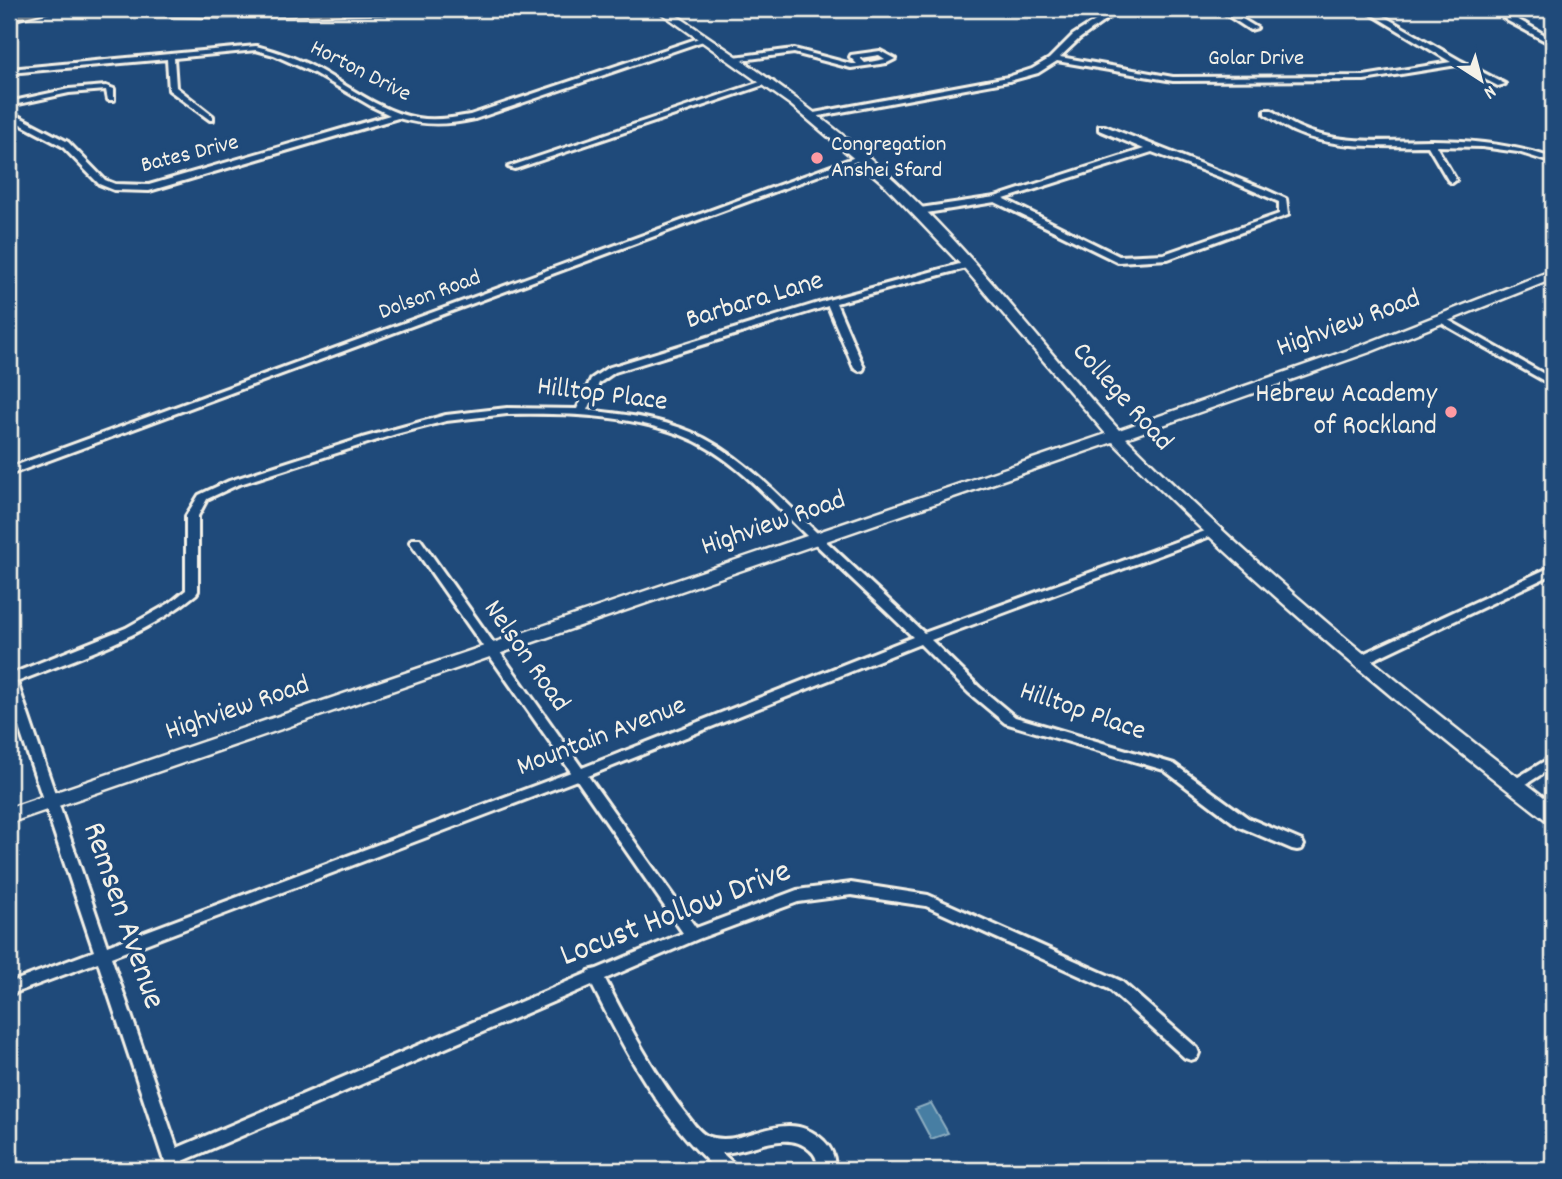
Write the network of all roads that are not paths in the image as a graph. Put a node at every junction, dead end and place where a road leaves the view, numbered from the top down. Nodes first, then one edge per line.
1 (51, 9) edge
2 (93, 9) edge
3 (389, 9) edge
4 (661, 9) edge
5 (1118, 9) edge
6 (1221, 9) edge
7 (1366, 9) edge
8 (1495, 9) edge
9 (9, 18) edge
10 (1253, 28) dead end
11 (707, 41) junction
12 (1553, 43) edge
13 (170, 55) junction
14 (1055, 58) junction
15 (734, 59) junction
16 (1458, 64) junction
17 (863, 65) dead end
18 (9, 72) edge
19 (769, 82) junction
20 (1501, 84) dead end
21 (111, 98) dead end
22 (9, 104) edge
23 (1268, 112) dead end
24 (814, 114) junction
25 (9, 115) edge
26 (399, 115) junction
27 (210, 118) dead end
28 (1102, 128) dead end
29 (1430, 142) junction
30 (1149, 150) junction
31 (864, 157) junction
32 (1553, 160) edge
33 (512, 167) dead end
34 (1452, 180) dead end
35 (996, 199) junction
36 (920, 211) junction
37 (967, 265) junction
38 (1553, 274) edge
39 (831, 302) junction
40 (1441, 319) junction
41 (859, 368) dead end
42 (1553, 383) edge
43 (580, 414) junction
44 (1116, 436) junction
45 (9, 472) edge
46 (1212, 532) junction
47 (815, 538) junction
48 (416, 542) dead end
49 (1553, 570) edge
50 (923, 638) junction
51 (492, 652) junction
52 (1359, 661) junction
53 (9, 680) edge
54 (1553, 761) edge
55 (577, 775) junction
56 (1515, 785) junction
57 (52, 801) junction
58 (1553, 815) edge
59 (9, 816) edge
60 (1297, 845) dead end
61 (693, 935) junction
62 (103, 952) junction
63 (595, 975) junction
64 (9, 989) edge
65 (1191, 1053) dead end
66 (700, 1141) junction
67 (176, 1164) edge
68 (729, 1170) edge
69 (825, 1170) edge

1 - 9 main road
2 - 3 highway
4 - 11 street, College Road
5 - 14 street
6 - 10 street
7 - 16 street
8 - 12 street
11 - 15 street, College Road
11 - 26 street, Horton Drive
13 - 18 street, Horton Drive
13 - 26 street, Horton Drive
13 - 27 street
14 - 16 street, Golar Drive
14 - 24 street
15 - 17 street
15 - 19 street, College Road
16 - 20 street
19 - 24 street, College Road
19 - 33 street
21 - 22 street
23 - 29 street
24 - 31 street, College Road
25 - 26 street, Bates Drive
28 - 30 street
29 - 32 street
29 - 34 street
30 - 35 street
30 - 35 street
31 - 36 street, College Road
31 - 45 street, Dolson Road
35 - 36 street
36 - 37 street, College Road
37 - 39 street, Barbara Lane
37 - 44 street, College Road
38 - 40 street, Highview Road
39 - 41 street
39 - 43 street, Barbara Lane
40 - 42 street
40 - 44 street, Highview Road
43 - 47 street, Hilltop Place
43 - 53 street, Hilltop Place
44 - 46 street, College Road
44 - 47 street, Highview Road
46 - 50 street, Mountain Avenue
46 - 52 street, College Road
47 - 50 street, Hilltop Place
47 - 51 street, Highview Road
48 - 51 street, Nelson Road
49 - 52 street
50 - 55 street, Mountain Avenue
50 - 60 street, Hilltop Place
51 - 55 street, Nelson Road
51 - 57 street, Highview Road
52 - 56 street, College Road
53 - 57 street, Remsen Avenue
54 - 56 street
55 - 61 street, Nelson Road
55 - 62 street, Mountain Avenue
56 - 58 street, College Road
57 - 59 street, Highview Road
57 - 62 street, Remsen Avenue
61 - 63 street, Locust Hollow Drive
61 - 65 street, Locust Hollow Drive
62 - 64 street, Mountain Avenue
62 - 67 street, Remsen Avenue
63 - 66 street
63 - 67 street, Locust Hollow Drive
66 - 68 street
66 - 69 street

